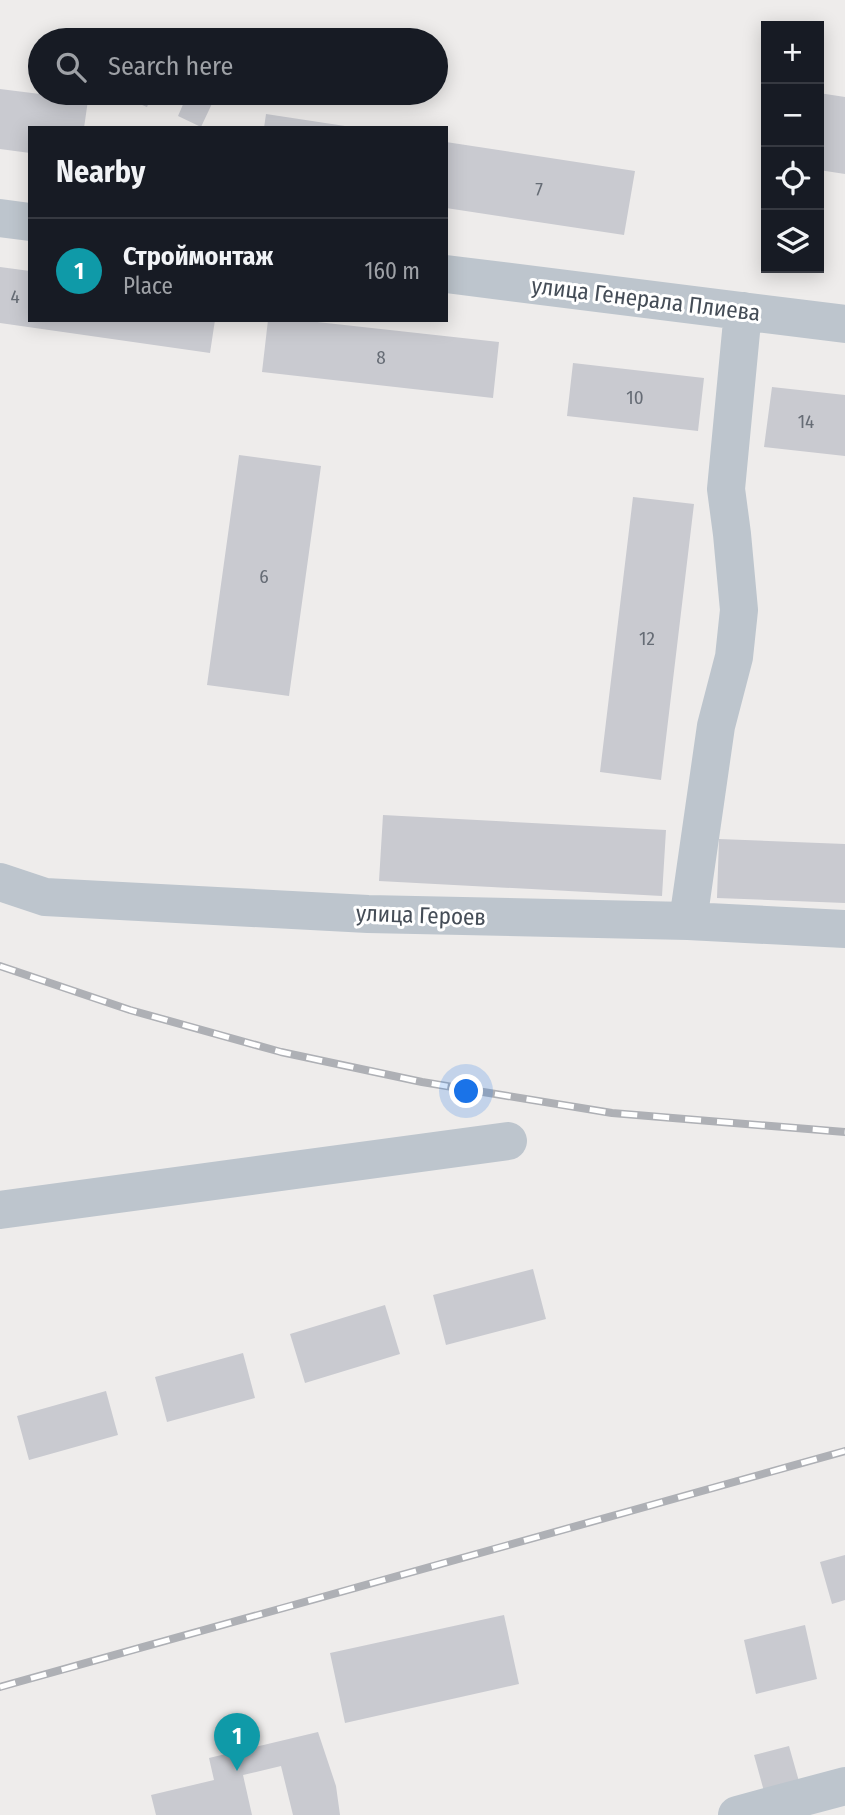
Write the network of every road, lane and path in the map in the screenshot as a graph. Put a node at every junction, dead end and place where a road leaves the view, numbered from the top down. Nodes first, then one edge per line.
1 (0, 218) edge
2 (28, 222) edge
3 (448, 274) edge
4 (743, 311) junction
5 (845, 324) edge
6 (0, 882) edge
7 (688, 921) junction
8 (845, 929) edge
9 (508, 1141) dead end
10 (0, 1210) edge
11 (845, 1786) edge
12 (796, 1807) edge
13 (737, 1815) edge

1 - 2 street
3 - 4 street, улица Генерала Плиева
4 - 5 street, улица Генерала Плиева
4 - 7 street
6 - 7 street, улица Героев
7 - 8 street, улица Героев
9 - 10 street
11 - 12 street
12 - 13 street

